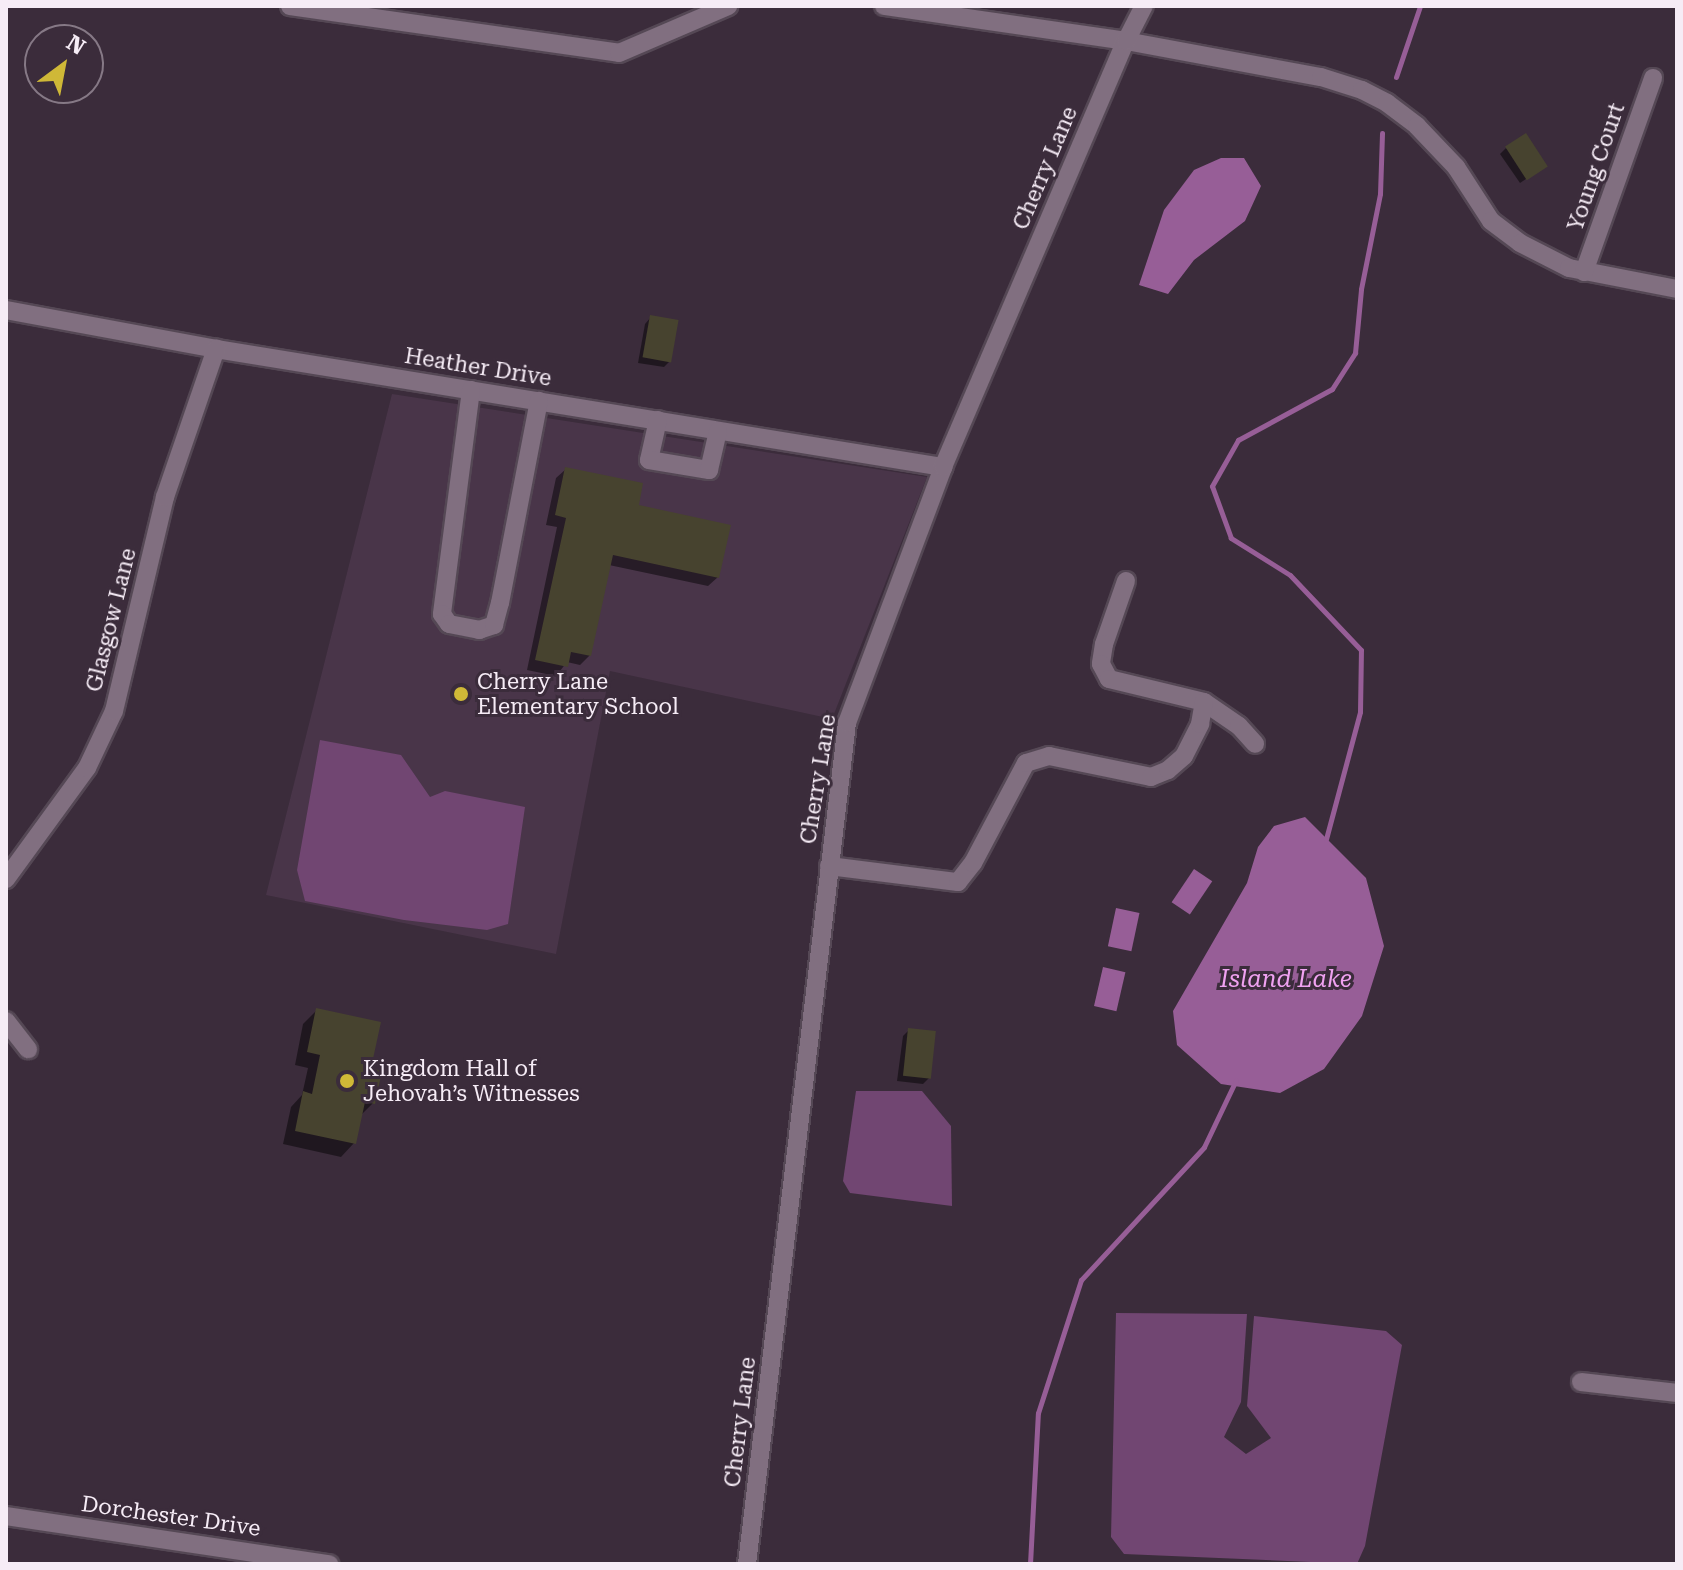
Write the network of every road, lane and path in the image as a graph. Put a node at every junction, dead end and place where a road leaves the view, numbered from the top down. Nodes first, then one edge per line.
1 (290, 6) edge
2 (728, 6) edge
3 (884, 6) edge
4 (1144, 6) edge
5 (1126, 41) junction
6 (1653, 78) dead end
7 (1584, 272) junction
8 (1677, 289) edge
9 (6, 310) edge
10 (216, 349) junction
11 (471, 390) junction
12 (539, 401) junction
13 (658, 420) junction
14 (718, 431) junction
15 (943, 467) junction
16 (1126, 581) dead end
17 (1204, 702) junction
18 (1255, 744) dead end
19 (829, 866) junction
20 (6, 879) edge
21 (6, 1021) edge
22 (28, 1049) dead end
23 (1581, 1382) dead end
24 (1677, 1393) edge
25 (6, 1516) edge
26 (329, 1564) edge
27 (747, 1564) edge

1 - 2 street
3 - 5 street
4 - 5 street, Cherry Lane
5 - 7 street
5 - 15 street, Cherry Lane
6 - 7 street, Young Court
7 - 8 street
9 - 10 street, Heather Drive
10 - 11 street, Heather Drive
10 - 20 street, Glasgow Lane
11 - 12 street, Heather Drive
11 - 12 street
12 - 13 street, Heather Drive
13 - 14 street, Heather Drive
13 - 14 street
14 - 15 street, Heather Drive
15 - 19 street, Cherry Lane
16 - 17 street
17 - 18 street
17 - 19 street
19 - 27 street, Cherry Lane
21 - 22 street
23 - 24 street
25 - 26 street, Dorchester Drive

